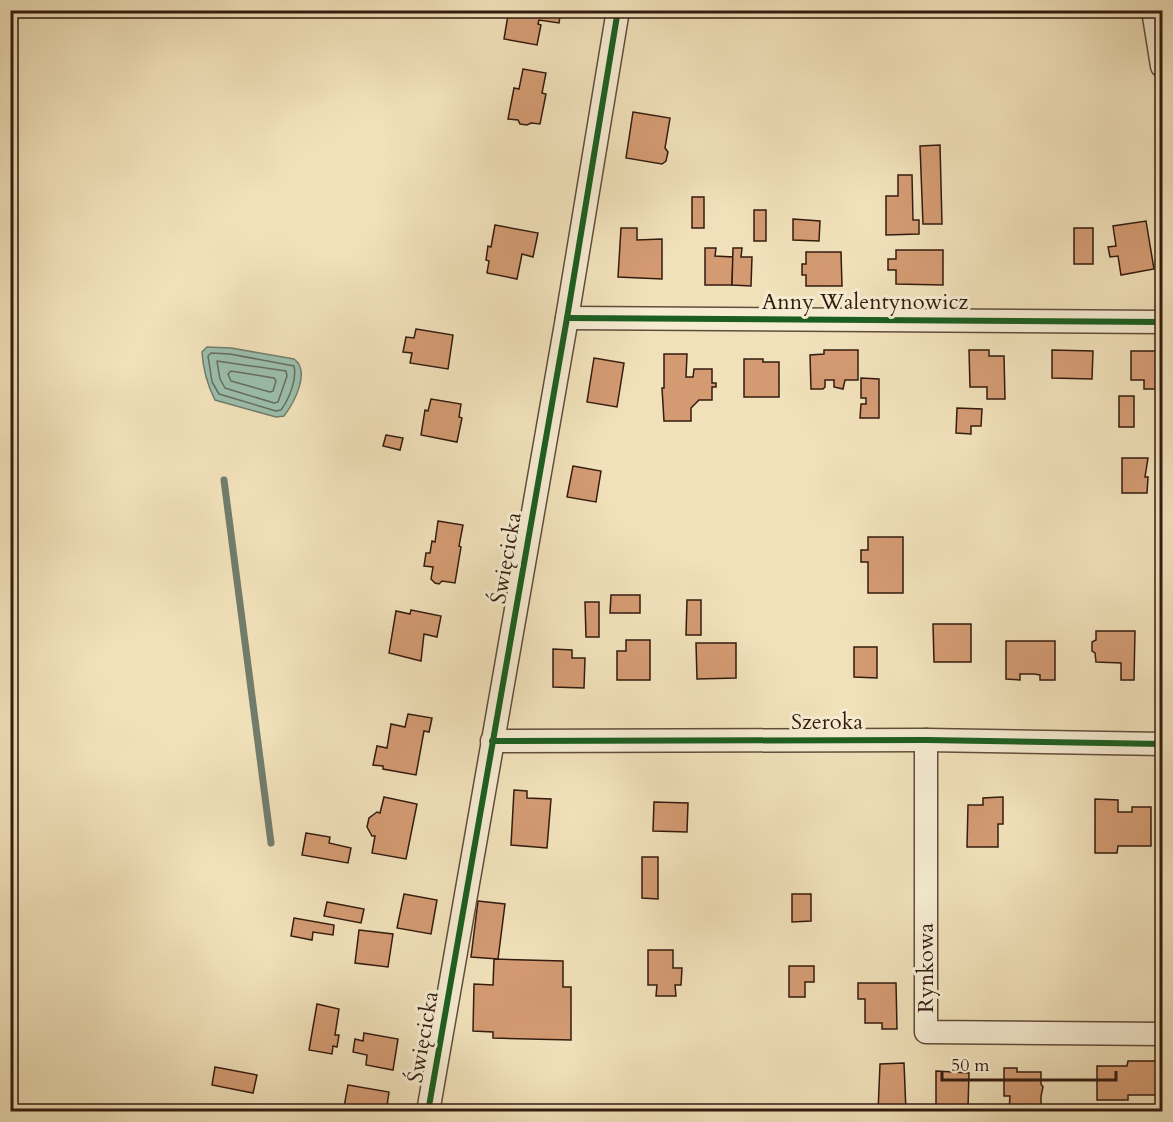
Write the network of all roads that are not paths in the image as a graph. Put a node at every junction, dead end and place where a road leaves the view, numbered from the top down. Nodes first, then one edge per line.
1 (618, 10) edge
2 (1153, 10) edge
3 (1162, 66) edge
4 (567, 318) junction
5 (1162, 322) edge
6 (927, 740) junction
7 (492, 741) junction
8 (1162, 744) edge
9 (1162, 1034) edge
10 (428, 1112) edge

1 - 4 street, Święcicka
2 - 3 street
4 - 5 street, Anny Walentynowicz
4 - 7 street, Święcicka
6 - 7 street, Szeroka
6 - 8 street, Szeroka
6 - 9 street, Rynkowa
7 - 10 street, Święcicka

